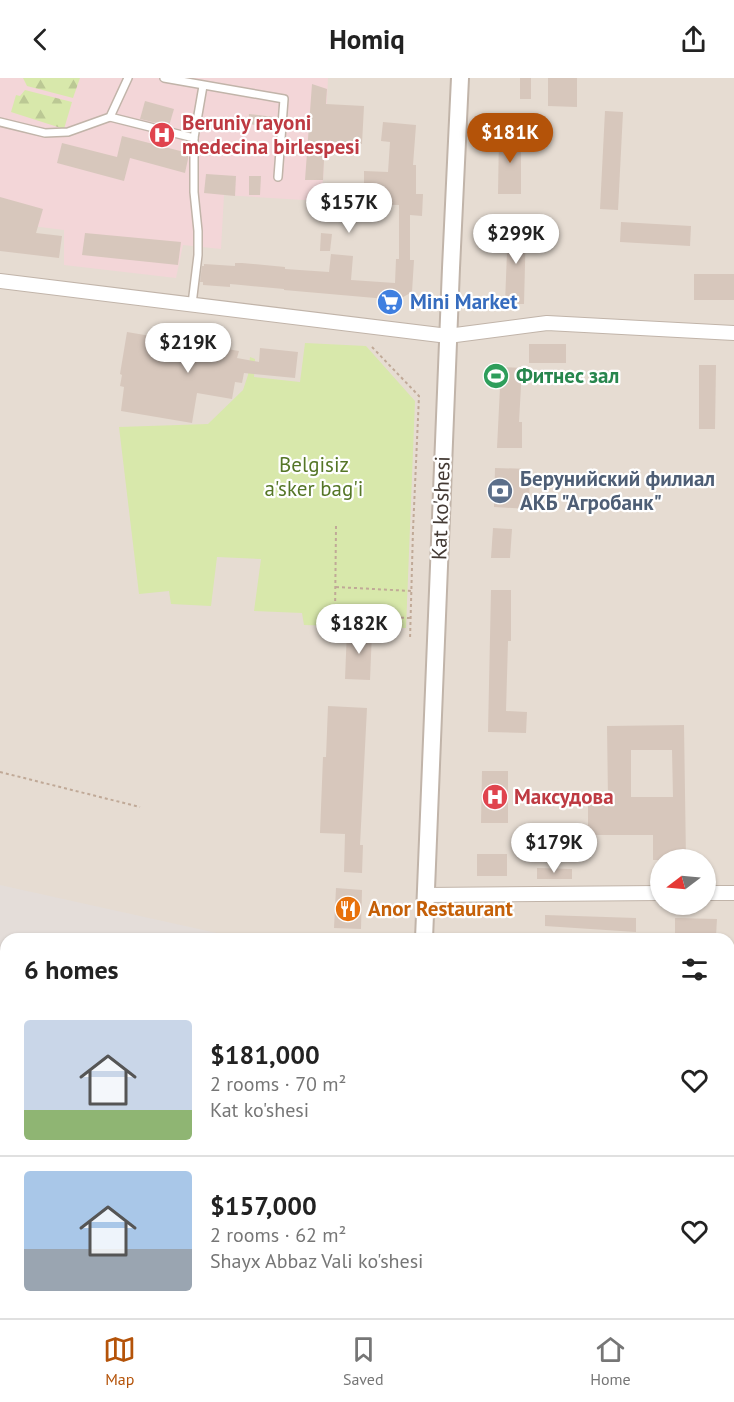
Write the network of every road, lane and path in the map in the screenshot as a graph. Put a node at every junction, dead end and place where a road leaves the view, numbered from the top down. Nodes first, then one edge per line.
1 (128, 78) edge
2 (164, 78) edge
3 (460, 78) edge
4 (203, 86) junction
5 (110, 117) junction
6 (0, 122) edge
7 (194, 138) junction
8 (278, 177) dead end
9 (0, 281) edge
10 (192, 304) junction
11 (734, 333) edge
12 (448, 336) junction
13 (372, 347) dead end
14 (336, 526) dead end
15 (336, 587) junction
16 (411, 591) junction
17 (410, 618) junction
18 (410, 640) dead end
19 (0, 772) edge
20 (140, 807) dead end
21 (650, 893) edge
22 (716, 893) edge
23 (734, 893) edge
24 (426, 895) junction
25 (424, 933) edge

1 - 5 lane
2 - 4 lane
3 - 12 street, Kat ko'shesi
4 - 7 lane
4 - 8 lane
5 - 6 lane
5 - 7 lane
7 - 10 lane
9 - 10 street
10 - 12 street
11 - 12 street
12 - 24 street, Kat ko'shesi
13 - 16 path
14 - 15 path
15 - 16 path
15 - 17 path
16 - 17 path
17 - 18 path
19 - 20 path
21 - 24 street
22 - 23 street
24 - 25 street, Kat ko'shesi

